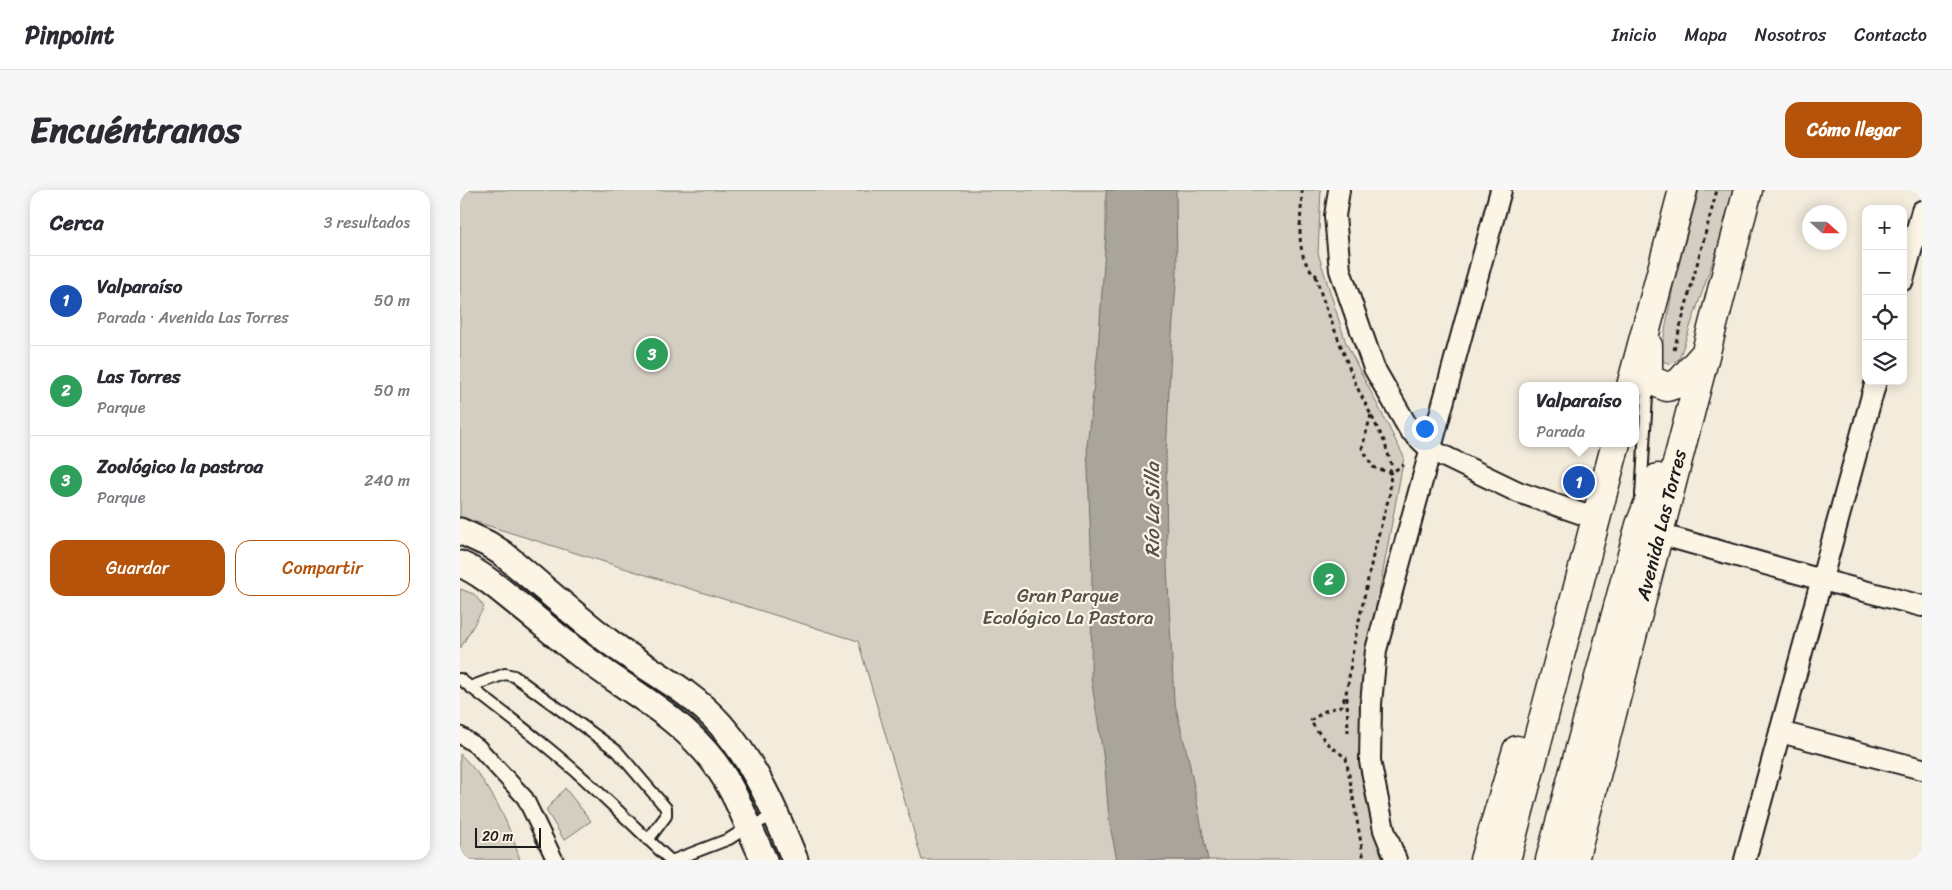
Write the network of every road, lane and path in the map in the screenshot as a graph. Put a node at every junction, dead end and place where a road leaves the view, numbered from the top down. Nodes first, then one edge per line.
1 (1302, 190) edge
2 (1339, 190) edge
3 (1500, 190) edge
4 (1683, 190) edge
5 (1717, 190) edge
6 (1748, 190) edge
7 (1922, 211) edge
8 (1907, 265) edge
9 (1340, 270) junction
10 (1674, 351) dead end
11 (1704, 355) junction
12 (1640, 382) edge
13 (1875, 385) edge
14 (1371, 415) dead end
15 (1384, 441) dead end
16 (1615, 447) edge
17 (1431, 450) junction
18 (1390, 474) junction
19 (1597, 519) junction
20 (460, 531) edge
21 (1645, 534) junction
22 (460, 564) edge
23 (1822, 580) junction
24 (1922, 606) edge
25 (1567, 632) junction
26 (460, 679) edge
27 (470, 687) junction
28 (1780, 732) junction
29 (460, 735) edge
30 (1922, 769) edge
31 (777, 815) junction
32 (748, 827) junction
33 (648, 840) junction
34 (555, 860) edge
35 (670, 860) edge
36 (674, 860) edge
37 (764, 860) edge
38 (796, 860) edge
39 (1364, 860) edge
40 (1396, 860) edge
41 (1484, 860) edge
42 (1506, 860) edge
43 (1550, 860) edge
44 (1574, 860) edge
45 (1745, 860) edge

1 - 9 path
2 - 9 street
3 - 17 street
4 - 12 main road
5 - 10 path
6 - 11 main road
7 - 8 street
9 - 17 street
11 - 12 main road
11 - 21 main road
12 - 21 lane
13 - 23 street
14 - 18 path
15 - 18 path
16 - 19 main road
17 - 18 path
17 - 19 street
17 - 40 street
18 - 39 path
19 - 25 main road
20 - 31 street
21 - 23 street
21 - 43 main road
21 - 44 main road, Avenida Las Torres
22 - 32 street
23 - 24 street
23 - 28 street
25 - 41 main road
25 - 42 main road
26 - 27 lane
27 - 33 lane
27 - 33 lane
28 - 30 street
28 - 45 street
29 - 34 street
31 - 32 lane
31 - 38 street
32 - 36 lane
32 - 37 street
33 - 35 lane

